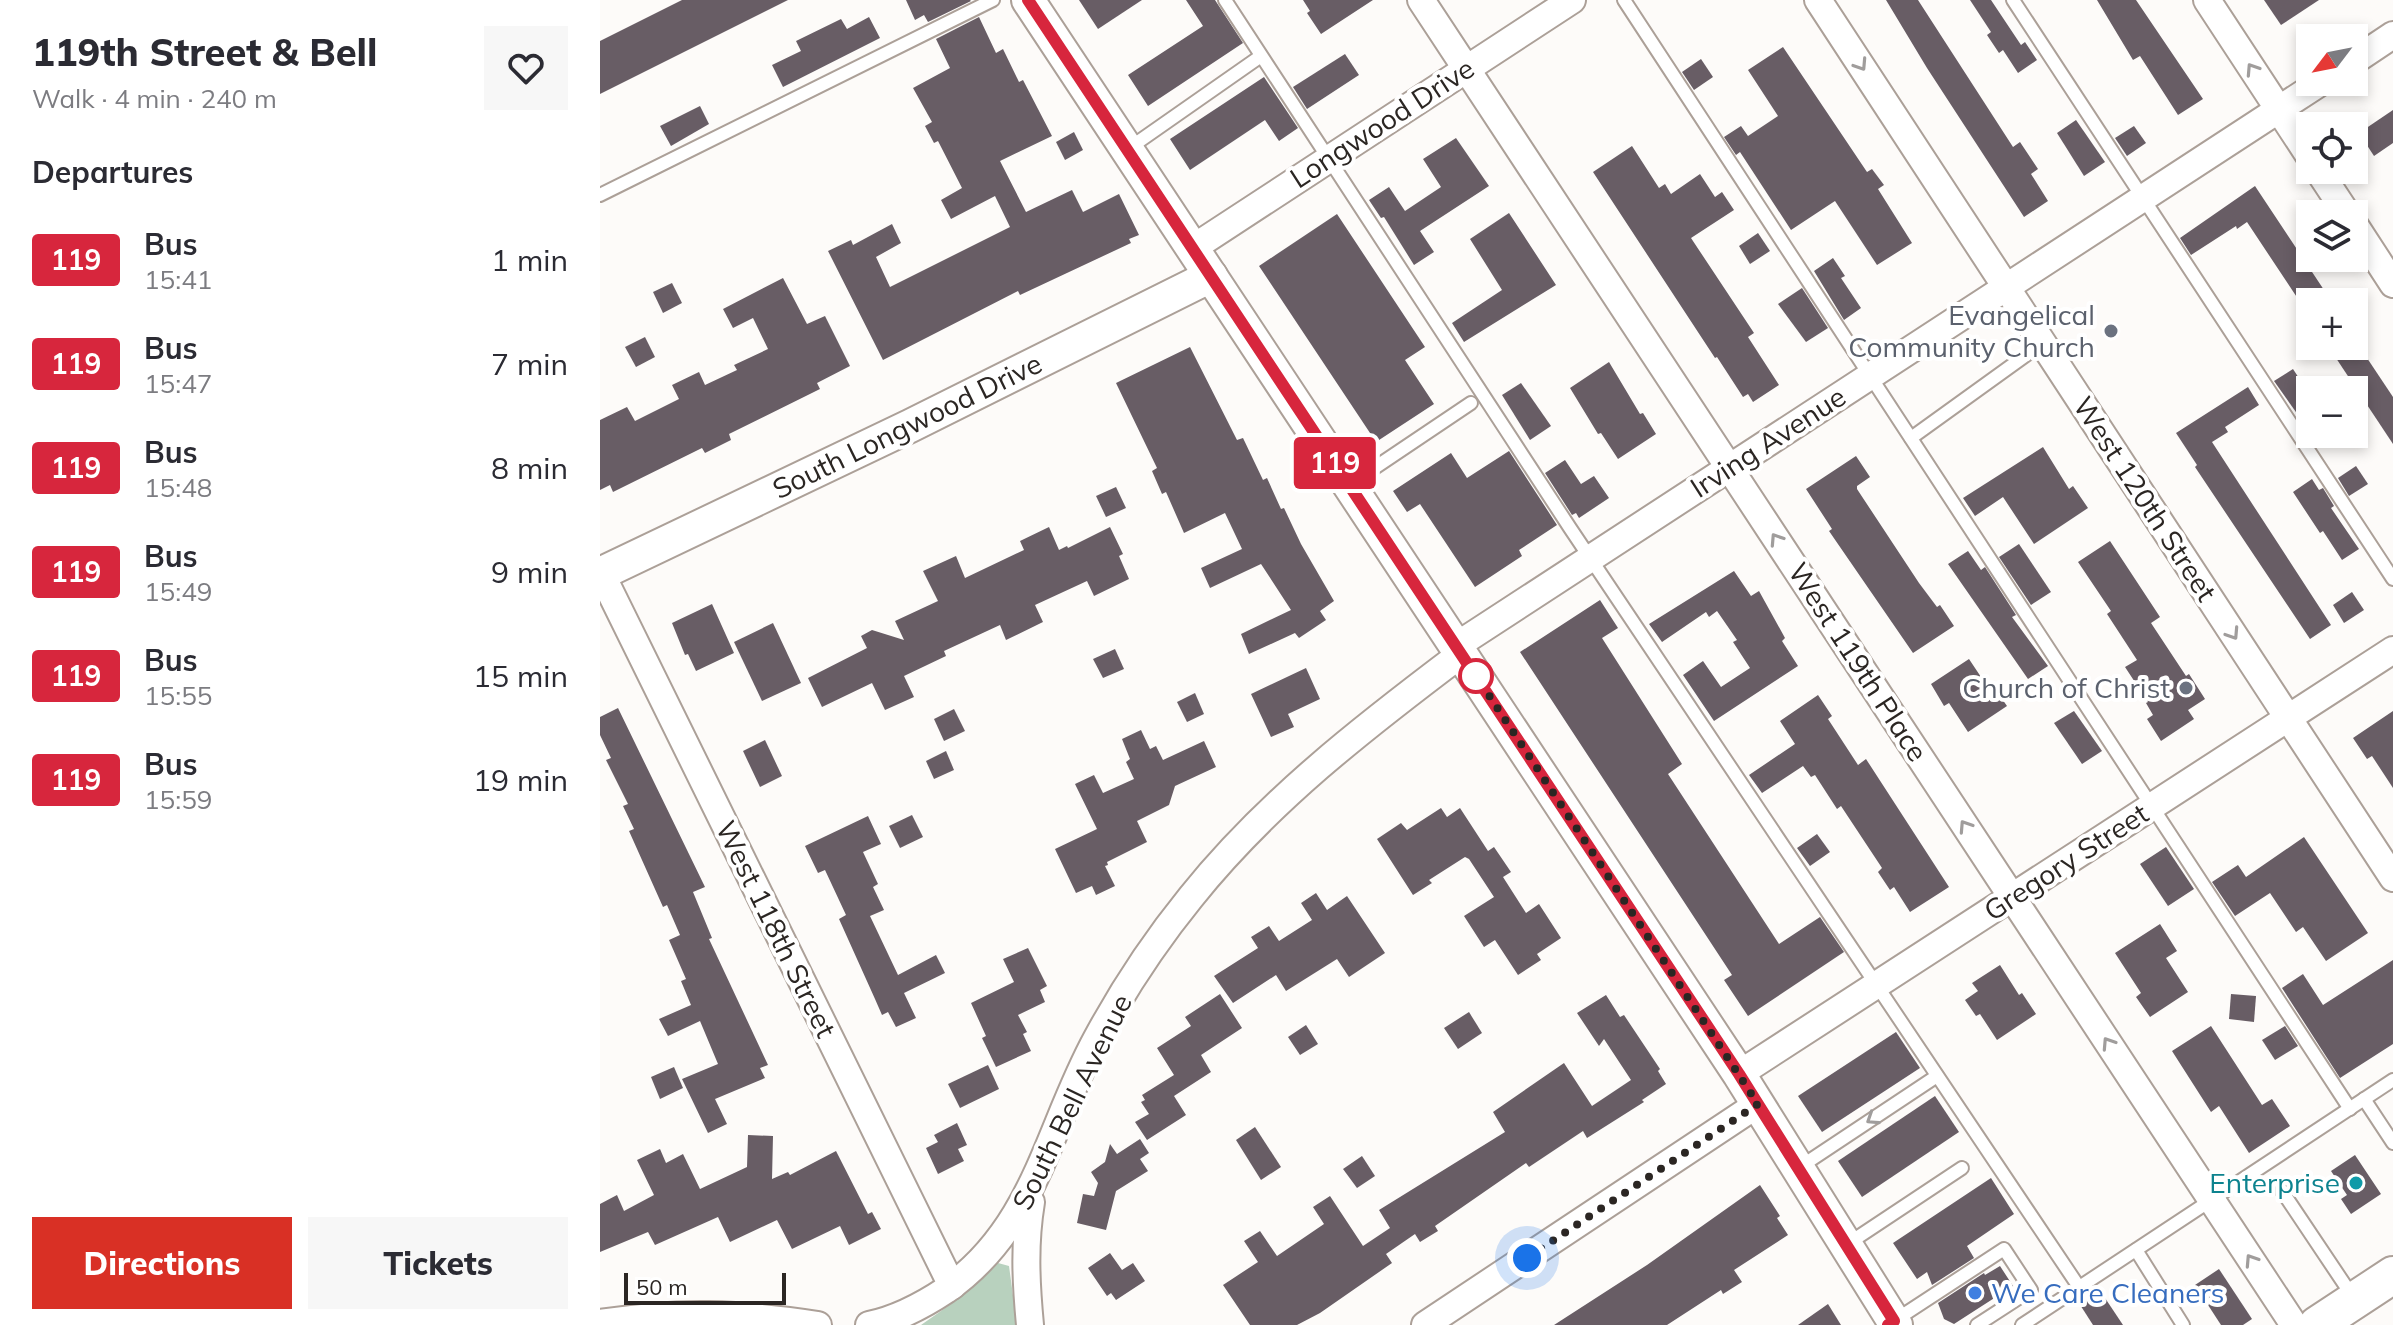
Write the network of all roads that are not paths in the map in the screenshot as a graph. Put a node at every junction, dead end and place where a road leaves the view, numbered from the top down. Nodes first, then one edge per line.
1 (993, 0) edge
2 (1225, 0) edge
3 (1421, 0) edge
4 (1572, 0) edge
5 (1624, 0) edge
6 (1818, 0) edge
7 (2013, 0) edge
8 (2207, 0) edge
9 (1034, 2) edge
10 (2393, 35) edge
11 (2368, 52) edge
12 (1261, 56) junction
13 (1466, 69) junction
14 (2300, 96) edge
15 (2279, 110) junction
16 (2296, 136) edge
17 (1128, 149) junction
18 (1328, 159) junction
19 (600, 195) edge
20 (2143, 198) junction
21 (2368, 246) edge
22 (1193, 248) junction
23 (1211, 276) junction
24 (2393, 284) edge
25 (2006, 287) junction
26 (2043, 343) junction
27 (1870, 376) junction
28 (1471, 403) dead end
29 (1911, 438) junction
30 (1729, 468) junction
31 (1349, 485) junction
32 (1590, 558) junction
33 (600, 573) edge
34 (2393, 579) edge
35 (1458, 650) junction
36 (2393, 650) edge
37 (2288, 718) junction
38 (2152, 806) junction
39 (2393, 878) edge
40 (2012, 897) junction
41 (1876, 985) junction
42 (1739, 1074) junction
43 (1937, 1076) junction
44 (2393, 1080) edge
45 (2364, 1099) junction
46 (1758, 1104) junction
47 (2350, 1109) junction
48 (2393, 1143) edge
49 (1798, 1168) junction
50 (1962, 1168) dead end
51 (1035, 1179) junction
52 (2282, 1191) dead end
53 (2212, 1200) junction
54 (1846, 1245) junction
55 (2136, 1250) junction
56 (2393, 1275) edge
57 (952, 1286) junction
58 (2079, 1287) junction
59 (2334, 1317) edge
60 (600, 1323) edge
61 (1893, 1324) edge
62 (818, 1325) edge
63 (869, 1325) edge
64 (1030, 1325) edge
65 (1425, 1325) edge
66 (1977, 1325) edge
67 (2022, 1325) edge
68 (2183, 1325) edge
69 (2294, 1325) edge

1 - 19 lane
2 - 12 lane
3 - 13 street, West 119th Place
4 - 13 street, Longwood Drive
5 - 27 lane
6 -> 25 street, West 120th Street
7 - 20 lane
15 -> 8 street
9 - 17 street
10 - 11 street
12 - 17 lane
12 - 18 lane
13 - 18 street, Longwood Drive
13 - 30 street, West 119th Place
14 - 15 street, Irving Avenue
15 - 16 street
15 - 20 street, Irving Avenue
17 - 22 street
18 - 22 street, Longwood Drive
18 - 32 lane
20 - 25 street, Irving Avenue
20 - 34 lane
21 - 24 street
22 - 23 street
23 - 31 street
23 - 33 street, South Longwood Drive
25 - 26 street, West 120th Street
25 - 27 street, Irving Avenue
26 - 29 lane
26 -> 37 street, West 120th Street
27 - 29 lane
27 - 30 street, Irving Avenue
28 - 31 lane
29 - 38 lane
30 - 32 street, Irving Avenue
40 -> 30 street, West 119th Place
31 - 35 street
32 - 35 street, Irving Avenue
32 - 41 lane
33 - 57 street, West 118th Street
35 - 42 street
35 - 51 street, South Bell Avenue
36 - 37 street, Gregory Street
37 - 38 street, Gregory Street
37 - 39 street, West 120th Street
38 - 40 street, Gregory Street
38 - 47 lane
40 - 41 street, Gregory Street
53 -> 40 street, West 119th Place
41 - 42 street, Gregory Street
41 - 43 lane
42 - 46 street
43 -> 49 lane
43 - 58 lane
44 - 45 lane
45 - 47 lane
45 - 48 lane
46 - 49 street
46 - 65 street
47 - 53 lane
49 - 54 street
50 - 54 lane
51 - 57 street, South Bell Avenue
51 - 64 street
52 - 59 lane
53 - 55 lane
69 -> 53 street, West 119th Place
54 - 61 street
55 - 58 lane
55 - 68 lane
56 - 59 main road
57 - 63 street, South Bell Avenue
58 - 67 lane
60 - 62 street
61 - 66 lane

